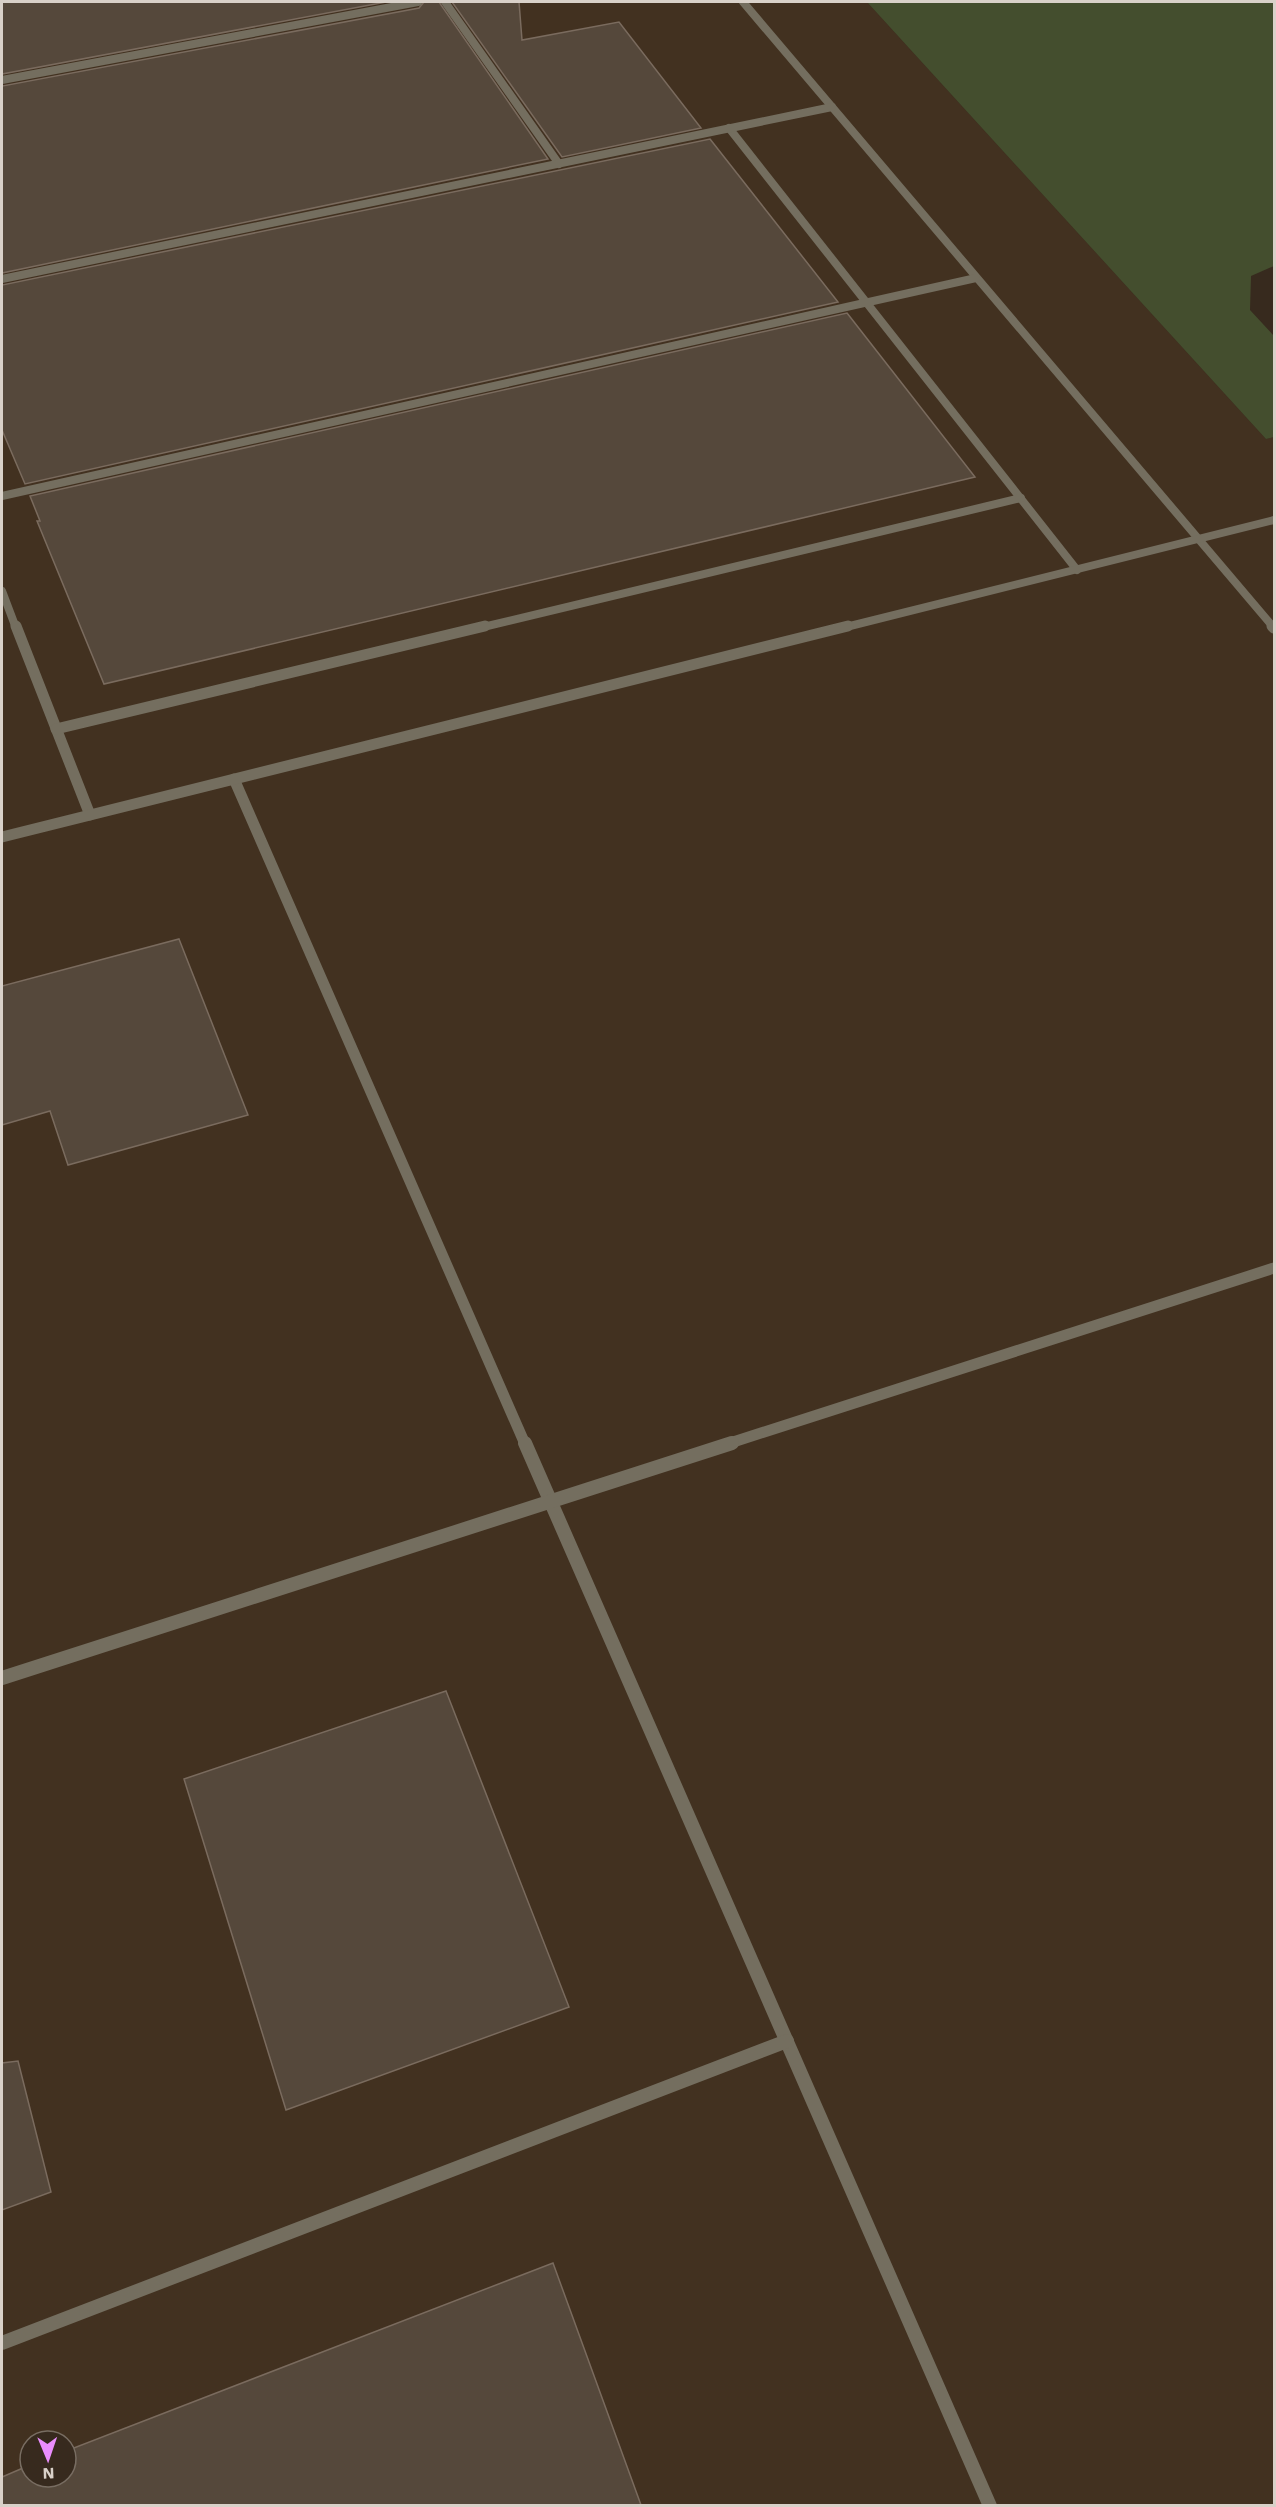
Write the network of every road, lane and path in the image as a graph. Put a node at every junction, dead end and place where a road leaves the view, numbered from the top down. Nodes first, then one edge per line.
1 (418, 2) edge
2 (445, 2) edge
3 (742, 2) edge
4 (2, 80) edge
5 (832, 107) junction
6 (729, 128) junction
7 (559, 164) junction
8 (976, 278) junction
9 (2, 279) edge
10 (866, 303) junction
11 (2, 496) edge
12 (1021, 498) junction
13 (1275, 520) edge
14 (1198, 539) junction
15 (1077, 570) junction
16 (2, 591) edge
17 (1275, 628) edge
18 (56, 729) junction
19 (234, 779) junction
20 (90, 816) junction
21 (2, 837) edge
22 (1275, 1268) edge
23 (552, 1501) junction
24 (2, 1678) edge
25 (788, 2042) junction
26 (2, 2343) edge
27 (990, 2505) edge

1 - 4 lane
2 - 7 lane
3 - 5 lane
5 - 6 lane
5 - 8 lane
6 - 7 lane
6 - 10 lane
7 - 9 lane
8 - 10 lane
8 - 14 lane
10 - 11 lane
10 - 12 lane
12 - 15 lane
12 - 18 lane
13 - 14 lane
14 - 15 lane
14 - 17 lane
15 - 19 lane
16 - 18 lane
18 - 20 lane
19 - 20 lane
19 - 23 lane
20 - 21 lane
22 - 23 lane
23 - 24 lane
23 - 25 lane
25 - 26 lane
25 - 27 lane

